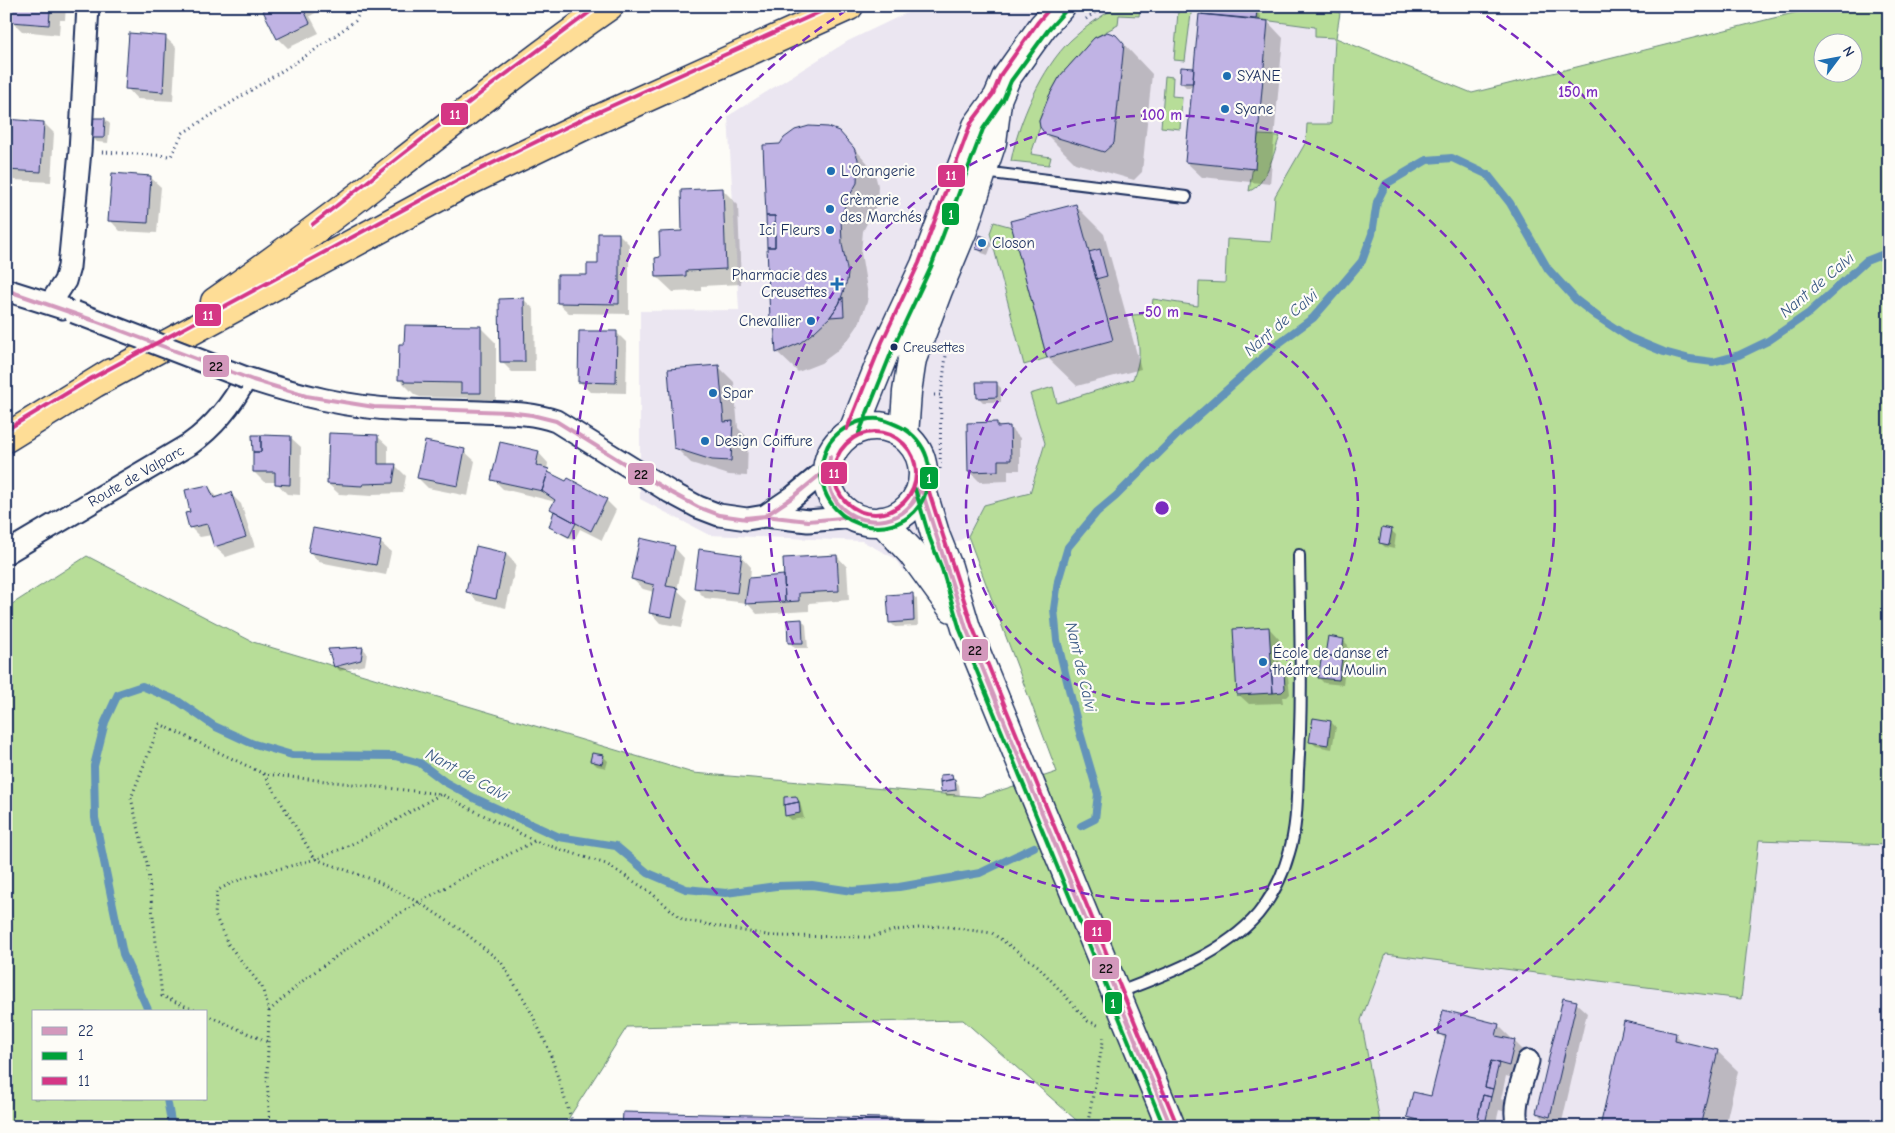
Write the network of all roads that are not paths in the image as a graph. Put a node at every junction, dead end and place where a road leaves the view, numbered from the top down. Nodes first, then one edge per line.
1 (88, 6) edge
2 (609, 6) edge
3 (849, 6) edge
4 (1061, 6) edge
5 (998, 97) junction
6 (982, 172) junction
7 (1186, 197) dead end
8 (6, 290) edge
9 (50, 304) junction
10 (156, 343) junction
11 (246, 378) junction
12 (95, 383) junction
13 (853, 431) junction
14 (904, 435) junction
15 (6, 438) edge
16 (827, 468) junction
17 (931, 482) junction
18 (765, 516) junction
19 (853, 517) junction
20 (882, 521) junction
21 (6, 553) edge
22 (1299, 555) dead end
23 (966, 628) junction
24 (1117, 993) junction
25 (1528, 1061) dead end
26 (1171, 1127) edge
27 (1518, 1127) edge

1 - 9 street
2 - 10 highway
3 - 12 highway
4 - 5 main road
5 - 6 main road
5 - 13 main road
6 - 7 lane
6 - 14 main road
8 - 9 street
9 - 10 street, bridge
10 - 11 street, bridge
10 - 12 highway
11 - 18 street
11 - 21 street, Route de Valparc
12 - 15 highway
13 - 14 main road
13 - 16 main road
14 - 17 main road
16 - 18 street
16 - 19 main road
17 - 20 main road
17 - 23 main road
18 - 19 street
19 - 20 main road
20 - 23 main road
22 - 24 lane
23 - 24 main road
24 - 26 main road
25 - 27 street

